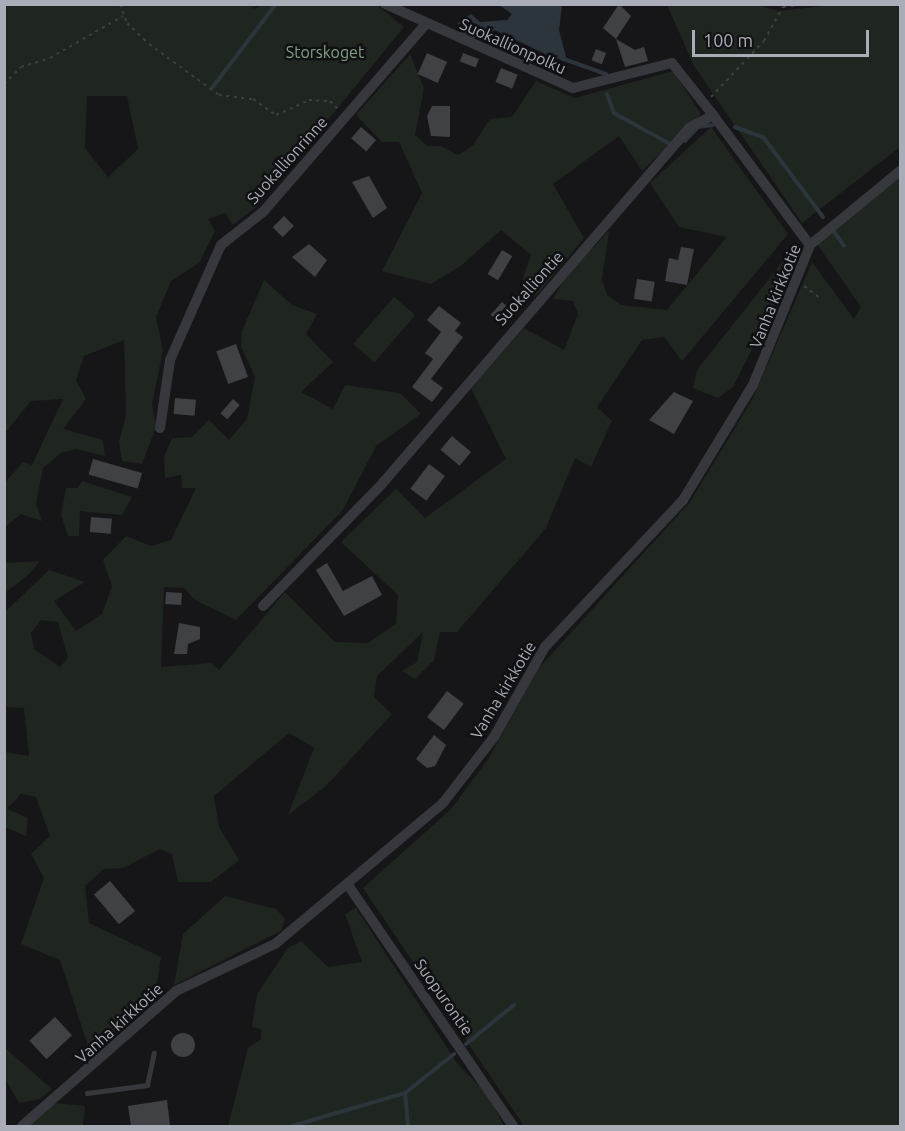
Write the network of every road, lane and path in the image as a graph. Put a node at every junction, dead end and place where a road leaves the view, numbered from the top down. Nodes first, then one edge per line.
1 (120, 4) edge
2 (385, 4) edge
3 (805, 4) edge
4 (123, 16) junction
5 (426, 24) junction
6 (4, 84) edge
7 (702, 100) junction
8 (347, 116) junction
9 (713, 116) junction
10 (900, 171) edge
11 (810, 245) junction
12 (795, 278) junction
13 (821, 299) dead end
14 (160, 428) dead end
15 (263, 606) dead end
16 (348, 885) junction
17 (154, 1053) dead end
18 (87, 1093) dead end
19 (22, 1126) edge
20 (513, 1126) edge

1 - 4 path
2 - 5 street, Suokallionpolku
3 - 7 path
4 - 6 path
4 - 8 path
5 - 7 street, Suokallionpolku
5 - 8 street, Suokallionrinne
7 - 9 street, Suokallionpolku
8 - 14 street, Suokallionrinne
9 - 11 street
9 - 15 street, Suokalliontie
10 - 11 street, Vanha kirkkotie
11 - 12 street, Vanha kirkkotie
12 - 13 path
12 - 16 street, Vanha kirkkotie
16 - 19 street, Vanha kirkkotie
16 - 20 street, Suopurontie
17 - 18 lane

